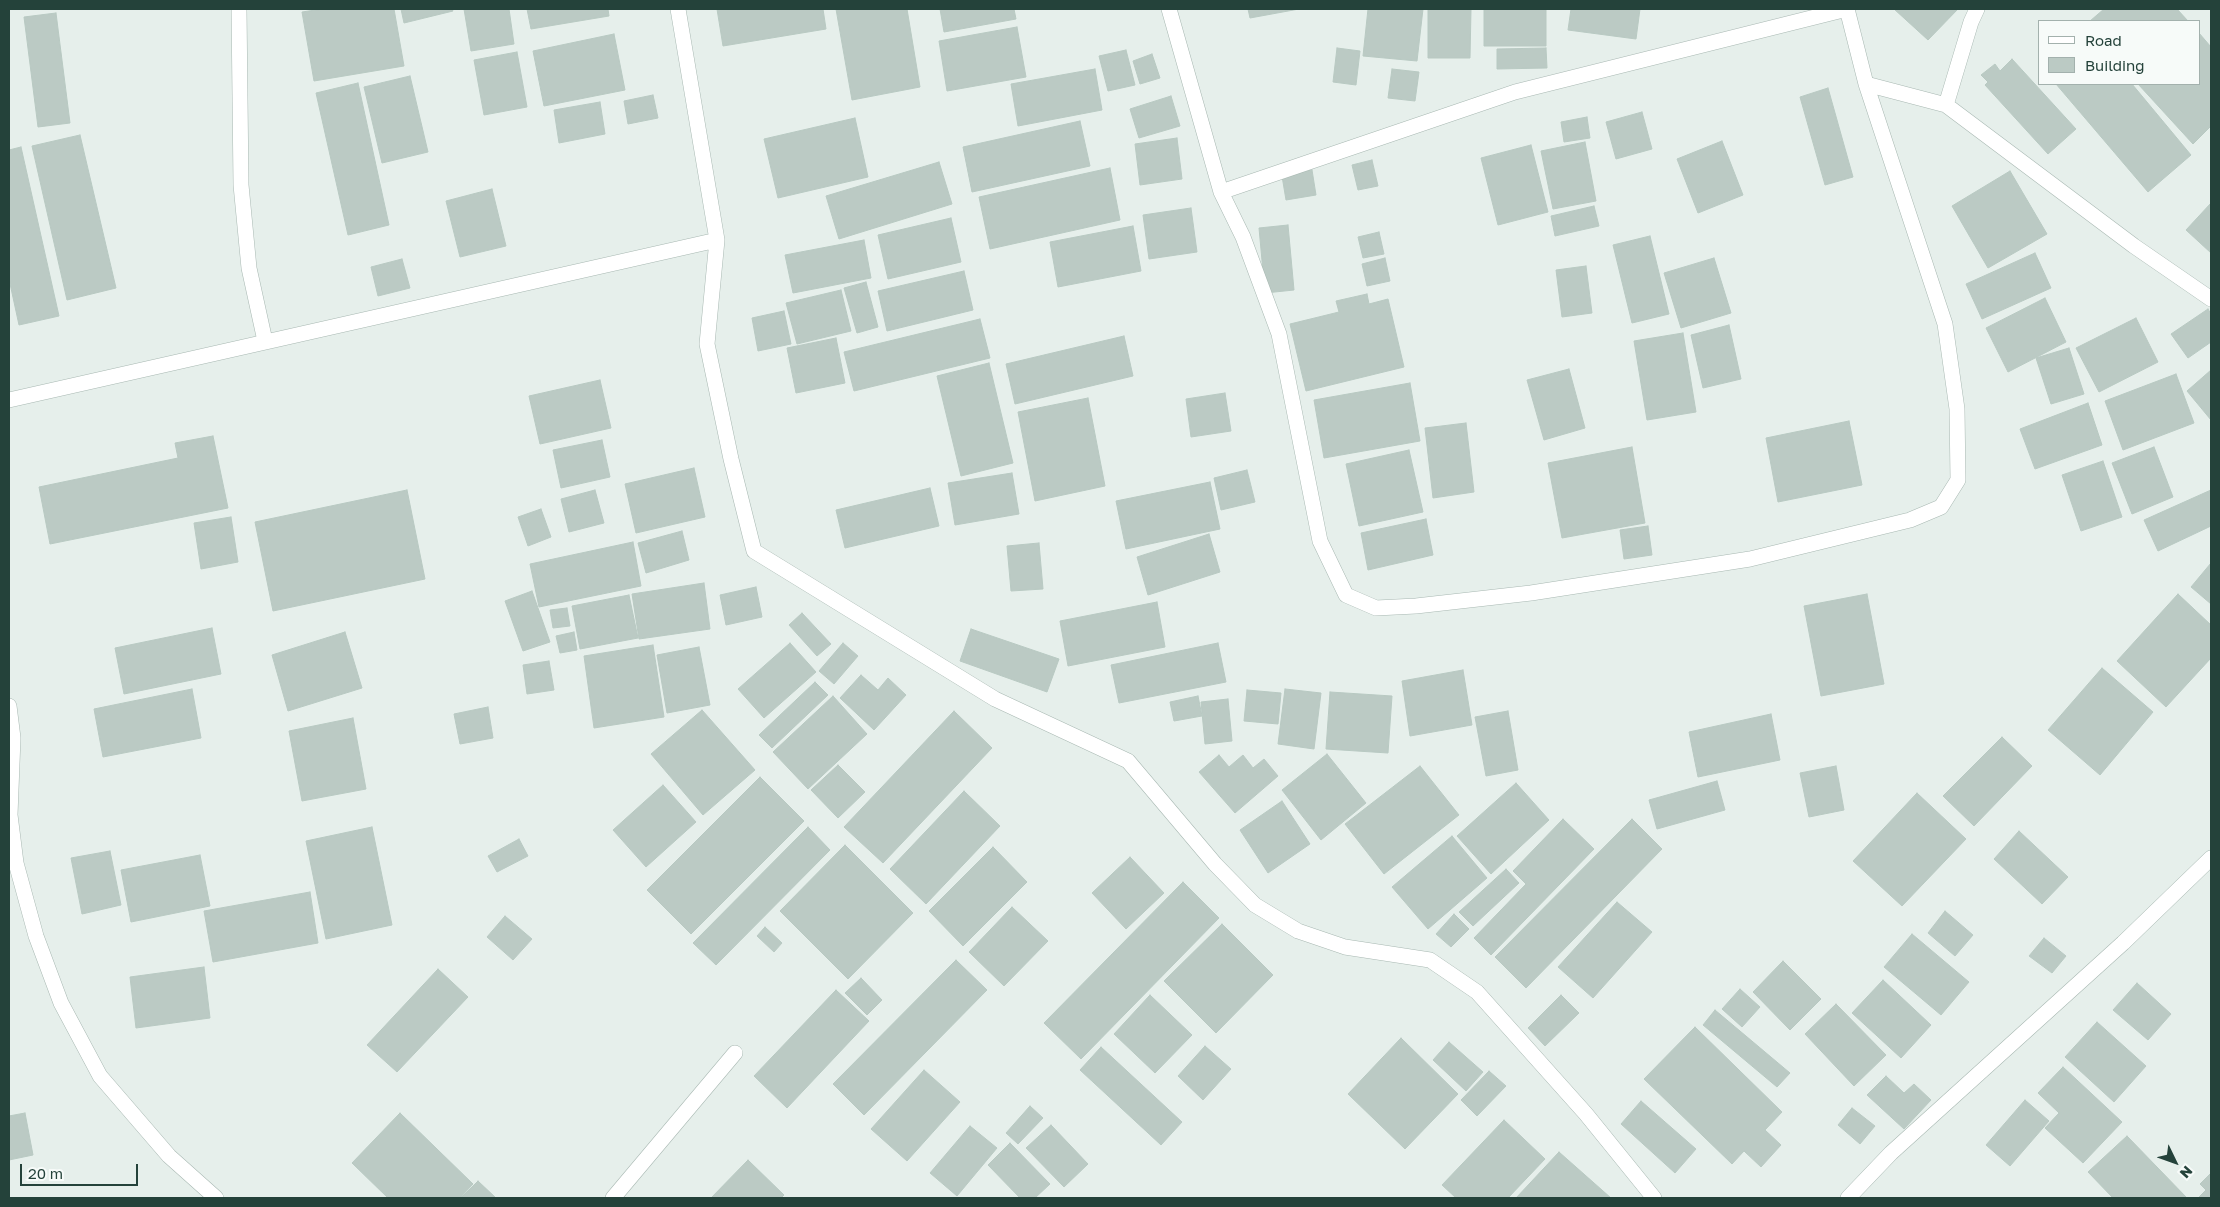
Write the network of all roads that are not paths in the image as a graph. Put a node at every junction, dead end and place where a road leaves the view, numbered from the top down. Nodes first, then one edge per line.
1 (239, 9) edge
2 (678, 9) edge
3 (1169, 9) edge
4 (1847, 9) edge
5 (1977, 9) edge
6 (1866, 84) junction
7 (1946, 105) junction
8 (1221, 192) junction
9 (717, 240) junction
10 (2211, 299) edge
11 (265, 341) junction
12 (9, 400) edge
13 (9, 706) edge
14 (2211, 858) edge
15 (735, 1054) dead end
16 (216, 1198) edge
17 (613, 1198) edge
18 (1654, 1198) edge
19 (1848, 1198) edge

1 - 11 street
2 - 9 street
3 - 8 street
4 - 6 street
4 - 8 street
5 - 7 street
6 - 7 street
6 - 8 street
7 - 10 street
9 - 11 street
9 - 18 street
11 - 12 street
13 - 16 street
14 - 19 street
15 - 17 street

